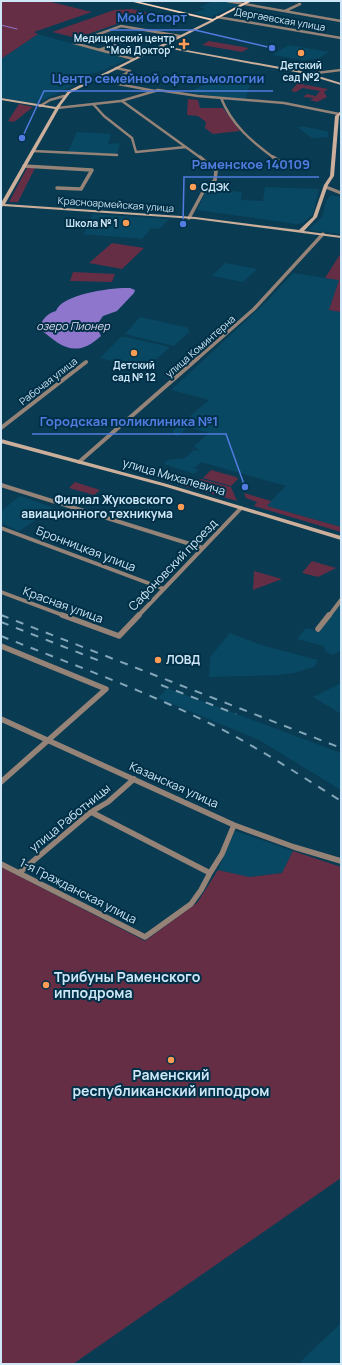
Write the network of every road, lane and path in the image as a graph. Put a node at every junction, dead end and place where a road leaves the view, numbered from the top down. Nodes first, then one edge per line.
1 (131, 1) edge
2 (227, 1) edge
3 (250, 1) edge
4 (244, 4) junction
5 (300, 4) dead end
6 (285, 11) junction
7 (215, 18) junction
8 (341, 21) edge
9 (180, 36) junction
10 (341, 38) edge
11 (120, 40) dead end
12 (160, 46) junction
13 (98, 50) junction
14 (134, 59) junction
15 (116, 68) junction
16 (341, 70) edge
17 (308, 74) junction
18 (341, 84) edge
19 (155, 91) junction
20 (64, 96) junction
21 (220, 98) junction
22 (1, 99) edge
23 (122, 101) junction
24 (94, 105) junction
25 (40, 106) junction
26 (57, 108) junction
27 (340, 113) edge
28 (186, 147) junction
29 (33, 152) junction
30 (117, 155) dead end
31 (24, 166) junction
32 (288, 167) dead end
33 (326, 187) junction
34 (57, 188) dead end
35 (341, 193) edge
36 (1, 206) edge
37 (189, 218) junction
38 (301, 231) junction
39 (323, 234) junction
40 (341, 236) edge
41 (86, 362) dead end
42 (1, 428) edge
43 (1, 441) edge
44 (79, 462) junction
45 (1, 485) edge
46 (241, 508) junction
47 (1, 528) edge
48 (341, 538) edge
49 (203, 548) junction
50 (164, 589) junction
51 (1, 592) edge
52 (341, 600) edge
53 (318, 629) dead end
54 (119, 636) joint
55 (1, 646) edge
56 (1, 719) edge
57 (47, 741) junction
58 (134, 779) junction
59 (1, 782) edge
60 (91, 812) junction
61 (234, 825) junction
62 (341, 862) edge
63 (1, 864) edge
64 (19, 873) junction
65 (210, 873) junction

1 - 7 main road
2 - 4 street
3 - 4 main road
4 - 6 street
4 - 7 main road
5 - 6 street
6 - 8 street
7 - 9 main road
7 - 10 street, Дергаевская улица
9 - 12 main road
9 - 13 street
11 - 13 street
12 - 14 main road
12 - 17 main road
13 - 14 street
14 - 15 main road
15 - 19 street
15 - 20 main road
16 - 17 street
17 - 18 main road
19 - 21 street
19 - 23 street
20 - 25 street
20 - 26 main road
21 - 27 street
21 - 32 street
22 - 25 main road
23 - 24 street
23 - 28 street
24 - 26 street
24 - 28 street
25 - 26 main road
26 - 29 main road
27 - 33 main road
28 - 37 street
29 - 30 street
29 - 31 main road
31 - 34 street
31 - 36 main road
33 - 35 street
33 - 38 main road
36 - 37 main road, Красноармейская улица
37 - 38 main road, Красноармейская улица
38 - 39 main road, Красноармейская улица
39 - 40 main road, Красноармейская улица
39 - 44 street, улица Коминтерна
41 - 42 street, Рабочая улица
43 - 44 main road, улица Михалевича
44 - 46 main road, улица Михалевича
45 - 49 street
46 - 48 main road, улица Михалевича
46 - 49 street, Сафоновский проезд
47 - 50 street, Бронницкая улица
49 - 50 street, Сафоновский проезд
50 - 54 street, Сафоновский проезд
51 - 54 street, Красная улица
52 - 53 street
55 - 57 street
56 - 57 street, Казанская улица
57 - 58 street, Казанская улица
57 - 59 street
58 - 60 street, улица Работницы
58 - 61 street, Казанская улица
60 - 64 street, улица Работницы
60 - 65 street
61 - 62 street, Казанская улица
61 - 65 street
63 - 64 street, 1-я Гражданская улица
64 - 65 street, 1-я Гражданская улица

